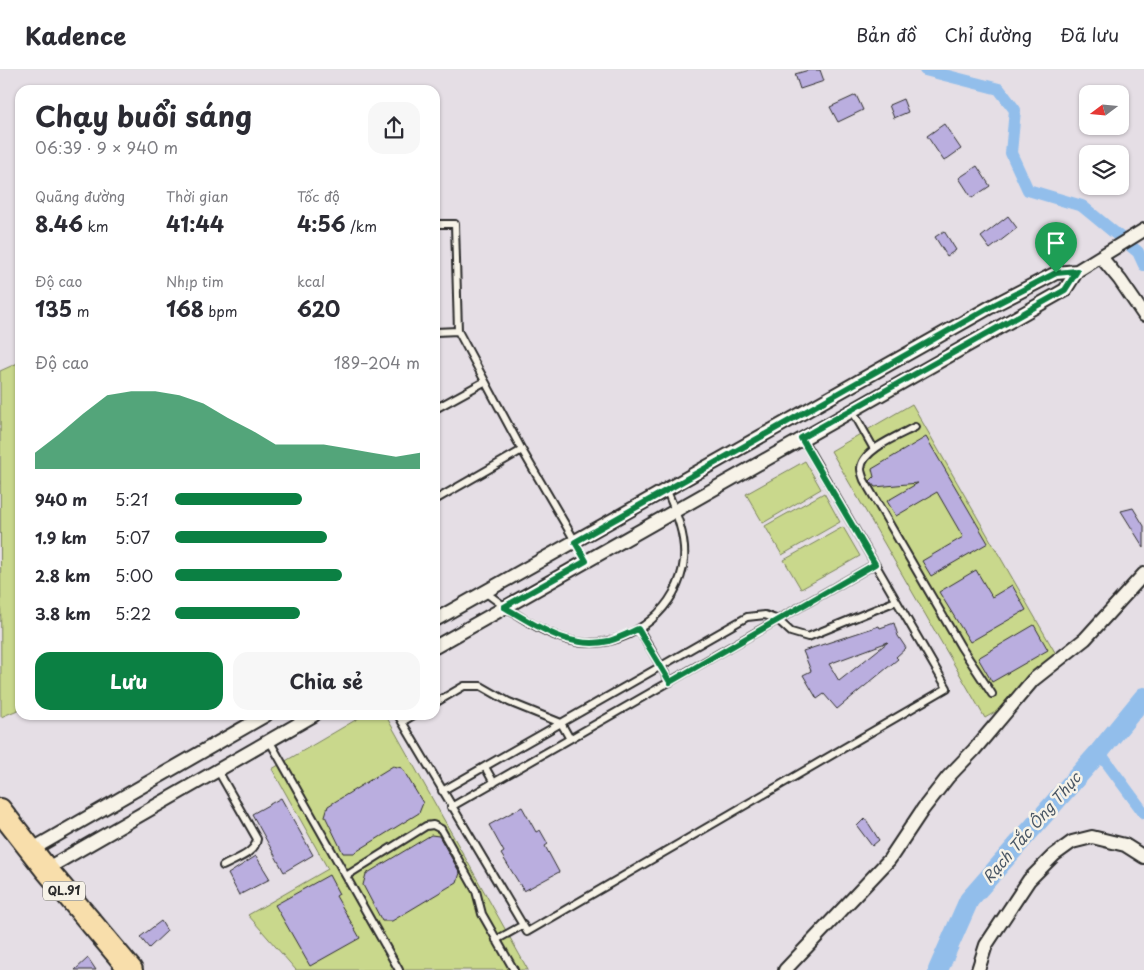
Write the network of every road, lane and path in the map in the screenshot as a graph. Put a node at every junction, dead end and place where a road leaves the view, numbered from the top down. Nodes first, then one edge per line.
1 (440, 224) edge
2 (1141, 232) edge
3 (1104, 255) junction
4 (1077, 271) junction
5 (1144, 316) edge
6 (458, 331) junction
7 (440, 332) edge
8 (484, 382) junction
9 (842, 392) junction
10 (440, 406) edge
11 (852, 410) junction
12 (915, 427) dead end
13 (801, 438) junction
14 (874, 448) junction
15 (522, 450) junction
16 (667, 491) junction
17 (440, 497) edge
18 (675, 509) junction
19 (575, 542) junction
20 (586, 561) junction
21 (875, 564) junction
22 (1144, 574) edge
23 (485, 592) junction
24 (896, 601) junction
25 (504, 607) junction
26 (440, 617) edge
27 (778, 620) junction
28 (638, 629) junction
29 (440, 643) edge
30 (660, 666) junction
31 (670, 682) junction
32 (992, 694) dead end
33 (440, 700) edge
34 (257, 720) edge
35 (305, 720) edge
36 (405, 720) edge
37 (402, 722) joint
38 (560, 723) junction
39 (570, 739) junction
40 (269, 740) junction
41 (485, 767) junction
42 (217, 770) junction
43 (150, 782) junction
44 (494, 783) junction
45 (442, 791) junction
46 (161, 802) junction
47 (451, 808) junction
48 (0, 810) edge
49 (31, 850) junction
50 (1144, 857) edge
51 (224, 866) dead end
52 (46, 869) junction
53 (346, 876) junction
54 (523, 925) junction
55 (496, 940) junction
56 (131, 970) edge
57 (399, 970) edge
58 (514, 970) edge
59 (785, 970) edge
60 (978, 970) edge

1 - 6 lane
2 - 3 street
3 - 4 street
3 - 5 street
4 - 9 street
4 - 11 street
6 - 7 lane
6 - 8 lane
8 - 10 lane
8 - 15 lane
9 - 11 street
9 - 16 street
11 - 13 street
11 - 14 lane
12 - 14 lane
13 - 18 street
13 - 21 lane
14 - 32 lane
15 - 17 lane
15 - 19 lane
16 - 18 lane
16 - 19 street
18 - 20 street
18 - 28 lane
19 - 20 street
19 - 23 street
20 - 25 street
21 - 24 lane
21 - 27 lane
22 - 59 street
23 - 25 lane
23 - 26 street
24 - 27 lane
24 - 54 lane
25 - 28 lane
25 - 29 street
27 - 30 lane
27 - 31 lane
28 - 30 lane
30 - 31 lane
30 - 38 lane
31 - 39 lane
33 - 38 lane
34 - 43 street
35 - 40 street
36 - 37 lane
37 - 45 lane
38 - 39 lane
38 - 41 lane
39 - 44 lane
40 - 42 street
40 - 53 lane
41 - 44 lane
41 - 45 lane
42 - 46 street
42 - 51 lane
43 - 46 street
43 - 49 street
44 - 47 lane
45 - 47 lane
46 - 52 street
47 - 54 lane
48 - 49 highway, QL.91
49 - 52 highway, QL.91
50 - 60 street
52 - 56 highway, QL.91
53 - 55 lane
53 - 57 lane
54 - 55 lane
55 - 58 lane

